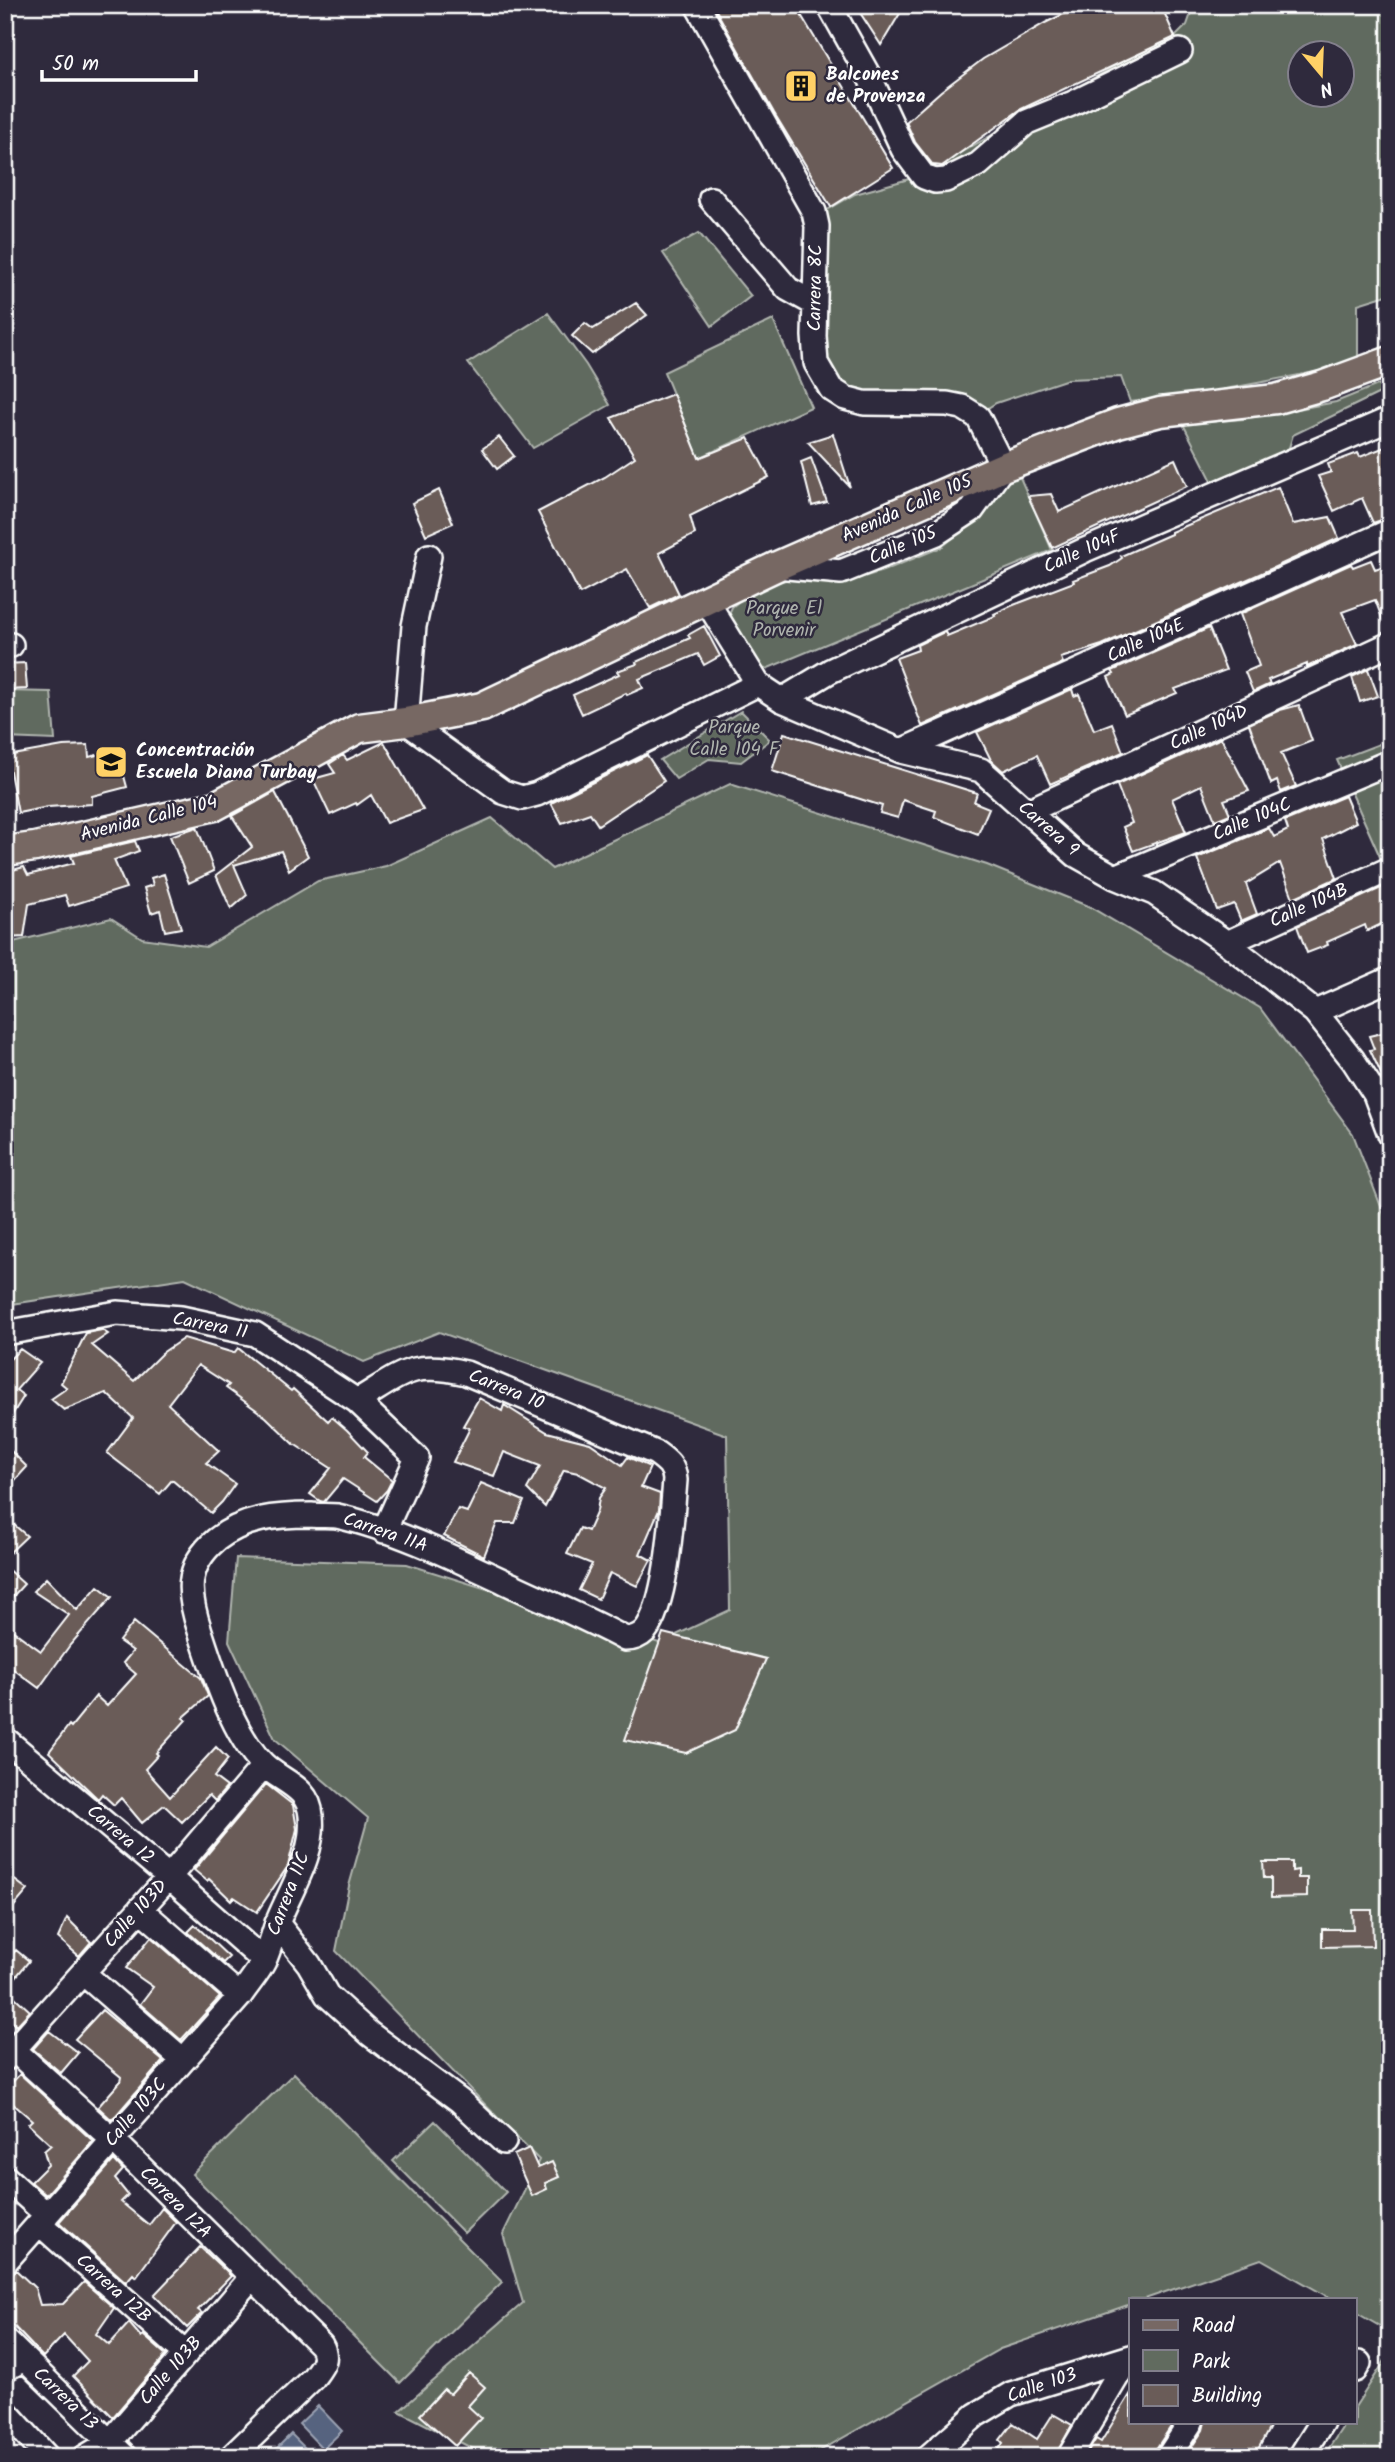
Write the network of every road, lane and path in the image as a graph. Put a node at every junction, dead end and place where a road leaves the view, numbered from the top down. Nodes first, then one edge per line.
1 (697, 5) edge
2 (829, 5) edge
3 (1180, 51) dead end
4 (711, 199) dead end
5 (815, 304) junction
6 (1390, 361) edge
7 (1390, 419) edge
8 (1003, 467) junction
9 (1390, 531) edge
10 (429, 556) dead end
11 (706, 600) junction
12 (1390, 644) edge
13 (758, 684) junction
14 (782, 700) junction
15 (443, 714) joint
16 (406, 722) junction
17 (901, 751) junction
18 (1390, 762) edge
19 (1028, 811) junction
20 (5, 838) edge
21 (35, 847) junction
22 (5, 851) edge
23 (1390, 869) edge
24 (1115, 877) junction
25 (1227, 943) junction
26 (1390, 979) edge
27 (1315, 1012) junction
28 (1390, 1134) edge
29 (5, 1333) edge
30 (356, 1401) junction
31 (384, 1531) junction
32 (653, 1616) joint
33 (5, 1739) edge
34 (264, 1765) junction
35 (169, 1877) junction
36 (141, 1909) junction
37 (277, 1923) junction
38 (264, 1961) junction
39 (83, 1973) junction
40 (240, 1996) junction
41 (10, 2054) edge
42 (183, 2060) junction
43 (113, 2140) junction
44 (504, 2142) dead end
45 (5, 2177) edge
46 (43, 2220) junction
47 (5, 2262) edge
48 (251, 2278) junction
49 (5, 2340) edge
50 (186, 2354) junction
51 (1129, 2357) edge
52 (15, 2364) edge
53 (6, 2412) edge
54 (1190, 2424) edge
55 (1313, 2425) edge
56 (117, 2449) edge
57 (47, 2457) edge
58 (85, 2457) edge
59 (231, 2457) edge
60 (928, 2457) edge
61 (1069, 2457) edge
62 (1168, 2457) edge
63 (1300, 2457) edge

1 - 5 street, Carrera 8C
2 - 3 street
4 - 5 street
5 - 8 street, Carrera 8C
6 - 8 main road, Avenida Calle 105
7 - 14 street, Calle 104F
8 - 11 main road, Avenida Calle 105
9 - 17 street, Calle 104E
10 - 16 street
11 - 13 street, Carrera 9
11 - 15 main road, Avenida Calle 105
12 - 19 street, Calle 104D
13 - 14 street, Carrera 9
13 - 16 street
14 - 17 street, Carrera 9
15 - 16 main road, Avenida Calle 104
16 - 21 main road, Avenida Calle 104
17 - 19 street, Carrera 9
18 - 24 street, Calle 104C
19 - 24 street, Carrera 9
20 - 21 main road
21 - 22 main road, Avenida Calle 104
23 - 25 street, Calle 104B
24 - 25 street, Carrera 9
25 - 27 street, Carrera 9
26 - 27 street
27 - 28 street, Carrera 9
29 - 30 street, Carrera 11
30 - 31 street, Carrera 11
30 - 32 street, Carrera 10
31 - 32 street, Carrera 11A
31 - 34 street, Carrera 11A
33 - 35 street, Carrera 12
34 - 35 street, Calle 103D
34 - 37 street, Carrera 11C
35 - 36 street, Calle 103D
35 - 38 street, Carrera 12
36 - 39 street, Calle 103D
36 - 40 street
37 - 38 street, Carrera 11C
37 - 44 street
38 - 40 street, Calle 103C
39 - 41 street, Calle 103D
39 - 42 street
40 - 42 street, Calle 103C
41 - 43 street, Carrera 12A
42 - 43 street, Calle 103C
43 - 46 street, Calle 103C
43 - 48 street, Carrera 12A
45 - 46 street, Carrera 12B
46 - 47 street, Calle 103C
46 - 50 street, Carrera 12B
48 - 50 street, Calle 103B
48 - 59 street, Carrera 12A
49 - 52 street, Carrera 13
50 - 56 street, Calle 103B
51 - 60 street, Calle 103
51 - 61 street
52 - 56 street, Carrera 13
53 - 57 street
54 - 62 street
55 - 63 street
56 - 58 street, Calle 103B

